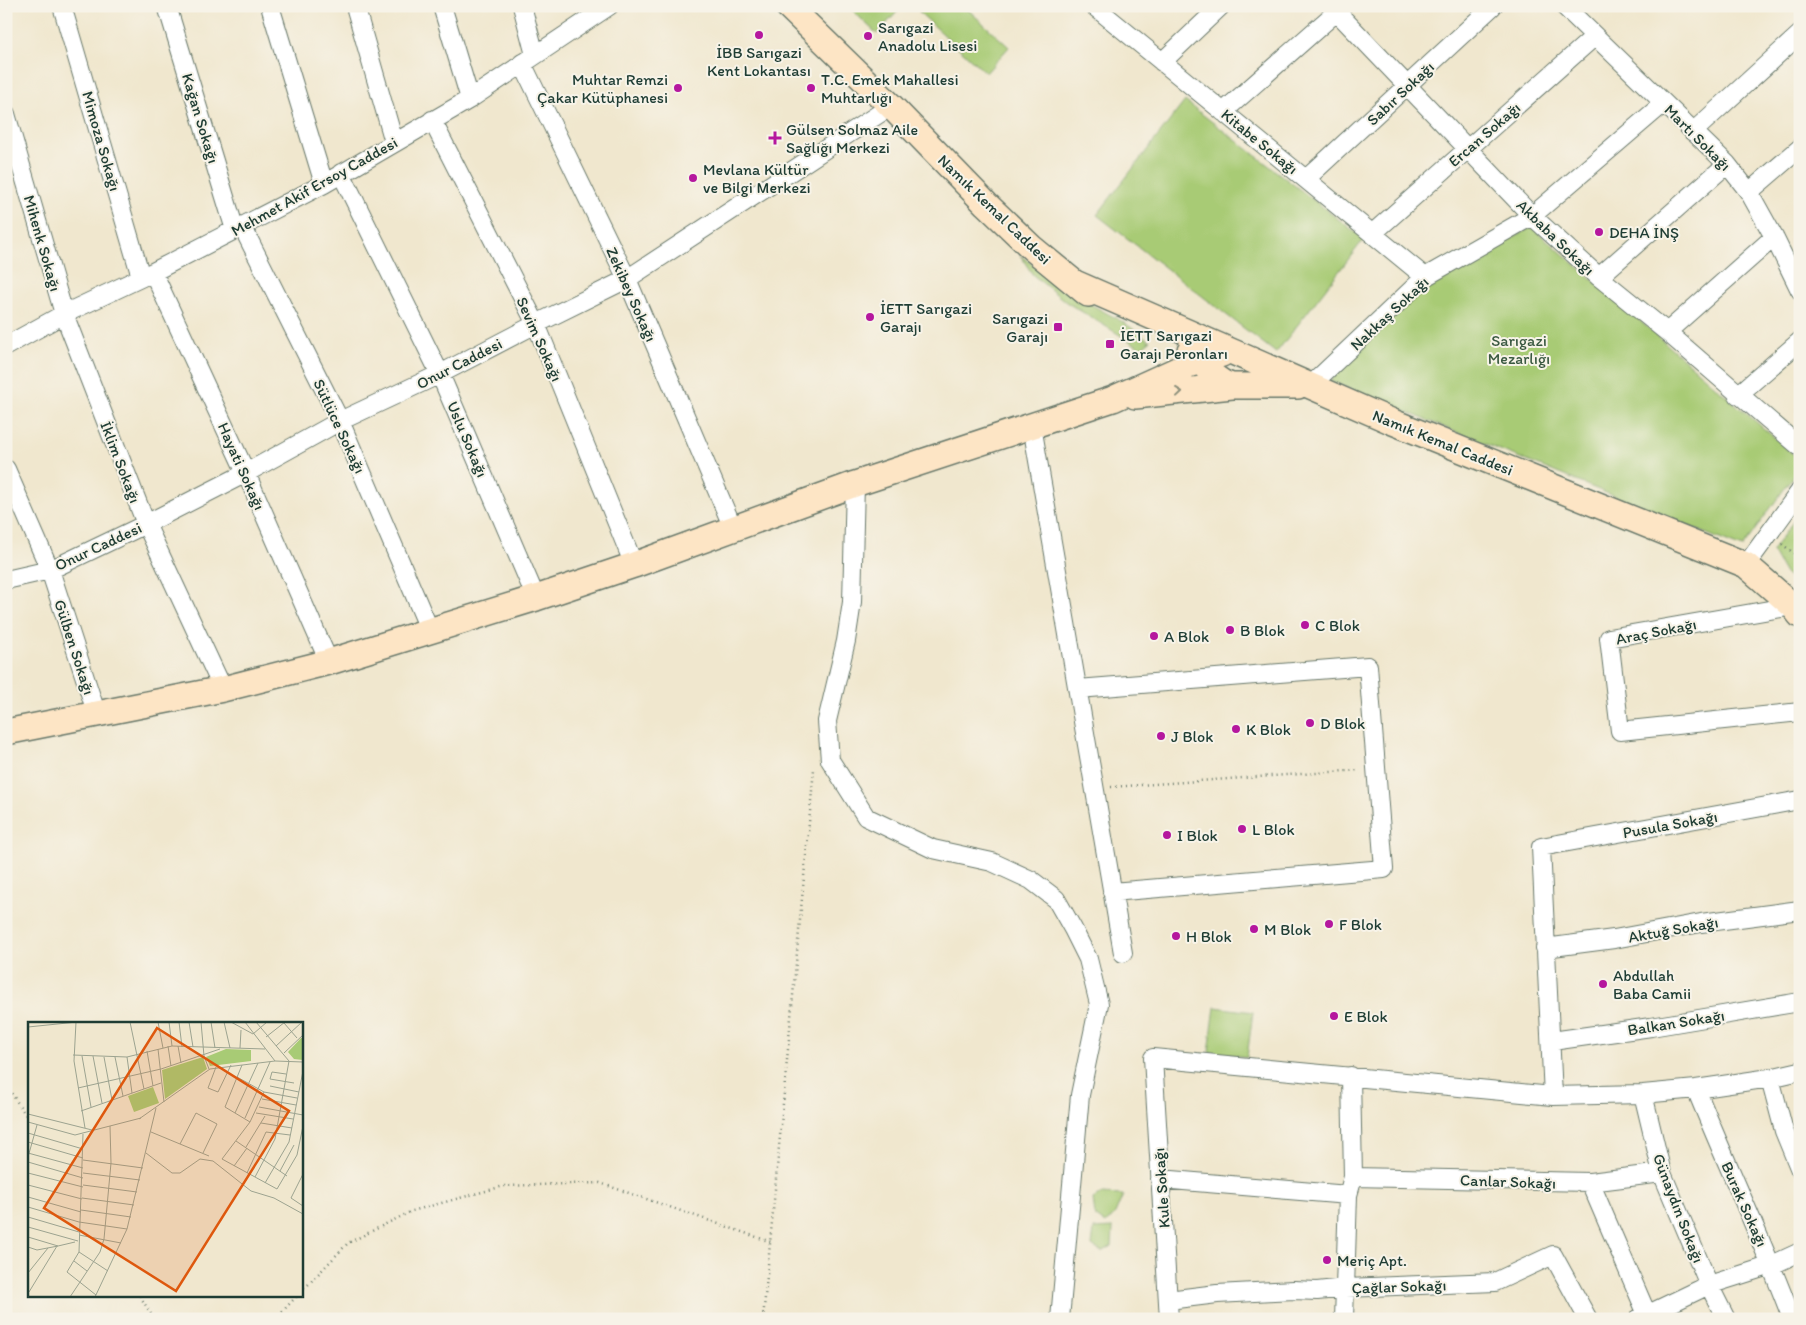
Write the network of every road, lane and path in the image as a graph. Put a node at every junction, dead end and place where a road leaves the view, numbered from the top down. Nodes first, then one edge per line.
1 (62, 6) edge
2 (167, 6) edge
3 (270, 6) edge
4 (354, 6) edge
5 (442, 6) edge
6 (522, 6) edge
7 (788, 6) edge
8 (1094, 6) edge
9 (1221, 6) edge
10 (1493, 6) edge
11 (1564, 6) edge
12 (606, 7) edge
13 (1337, 8) edge
14 (1800, 34) edge
15 (1595, 36) junction
16 (528, 59) junction
17 (1162, 62) junction
18 (1408, 86) junction
19 (470, 98) junction
20 (1664, 103) junction
21 (891, 106) junction
22 (1223, 112) junction
23 (6, 114) edge
24 (432, 120) junction
25 (1693, 132) junction
26 (394, 142) junction
27 (1468, 147) junction
28 (1800, 148) edge
29 (1727, 164) junction
30 (342, 173) junction
31 (1306, 179) junction
32 (324, 184) junction
33 (1749, 192) junction
34 (1532, 216) junction
35 (239, 228) junction
36 (1373, 233) junction
37 (1774, 237) junction
38 (1794, 262) edge
39 (147, 274) junction
40 (1425, 277) junction
41 (1599, 277) junction
42 (627, 279) junction
43 (1800, 290) edge
44 (64, 314) junction
45 (536, 324) junction
46 (1667, 332) junction
47 (1800, 341) edge
48 (6, 346) edge
49 (1227, 367) junction
50 (440, 374) junction
51 (1310, 386) junction
52 (1738, 395) junction
53 (1113, 399) junction
54 (340, 421) junction
55 (1032, 426) junction
56 (1800, 447) edge
57 (6, 469) edge
58 (246, 473) junction
59 (855, 484) junction
60 (1800, 491) edge
61 (146, 524) junction
62 (733, 528) junction
63 (1769, 533) junction
64 (1800, 558) edge
65 (634, 565) junction
66 (1746, 566) junction
67 (50, 570) junction
68 (6, 580) edge
69 (536, 598) junction
70 (1796, 611) edge
71 (430, 631) junction
72 (329, 662) junction
73 (223, 689) junction
74 (1078, 689) junction
75 (1800, 712) edge
76 (97, 714) junction
77 (6, 732) edge
78 (830, 760) junction
79 (1376, 769) junction
80 (1095, 788) junction
81 (1800, 800) edge
82 (1112, 892) junction
83 (1800, 910) edge
84 (1546, 948) junction
85 (1124, 953) dead end
86 (1800, 1002) edge
87 (1552, 1041) junction
88 (1800, 1071) edge
89 (1351, 1076) junction
90 (1770, 1078) junction
91 (6, 1085) edge
92 (1696, 1089) junction
93 (1643, 1094) junction
94 (1554, 1096) junction
95 (28, 1118) edge
96 (1800, 1170) edge
97 (1662, 1173) junction
98 (1353, 1177) junction
99 (1160, 1180) junction
100 (1590, 1182) junction
101 (1348, 1195) junction
102 (770, 1242) junction
103 (1800, 1252) edge
104 (1772, 1265) junction
105 (1709, 1285) junction
106 (1346, 1288) junction
107 (302, 1291) edge
108 (141, 1298) edge
109 (295, 1298) edge
110 (1168, 1300) junction
111 (1645, 1318) edge
112 (154, 1319) edge
113 (275, 1319) edge
114 (763, 1319) edge
115 (1060, 1319) edge
116 (1169, 1319) edge
117 (1344, 1319) edge
118 (1588, 1319) edge
119 (1726, 1319) edge
120 (1792, 1319) edge

1 - 39 street, Mimoza Sokağı
2 - 35 street, Kağan Sokağı
3 - 32 street
4 - 26 street
5 - 19 street
6 - 16 street, Zekibey Sokağı
7 - 21 main road, Namık Kemal Caddesi
8 - 17 street, Kitabe Sokağı
9 - 17 street
10 - 18 street, Sabır Sokağı
11 - 15 street, Martı Sokağı
12 - 16 street, Mehmet Akif Ersoy Caddesi
13 - 18 street, Akbaba Sokağı
13 - 22 street
14 - 25 street
15 - 20 street, Martı Sokağı
15 - 27 street, Ercan Sokağı
16 - 19 street, Mehmet Akif Ersoy Caddesi
16 - 42 street, Zekibey Sokağı
17 - 22 street, Kitabe Sokağı
18 - 27 street, Akbaba Sokağı
18 - 31 street, Sabır Sokağı
19 - 24 street, Mehmet Akif Ersoy Caddesi
20 - 25 street, Martı Sokağı
20 - 34 street, Nakkaş Sokağı
21 - 42 street, Onur Caddesi
21 - 49 main road, Namık Kemal Caddesi
22 - 31 street, Kitabe Sokağı
23 - 44 street, Mihenk Sokağı
24 - 26 street, Mehmet Akif Ersoy Caddesi
24 - 45 street, Sevim Sokağı
25 - 29 street, Martı Sokağı
26 - 30 street, Mehmet Akif Ersoy Caddesi
27 - 34 street, Akbaba Sokağı
27 - 36 street, Ercan Sokağı
28 - 33 street
29 - 33 street, Martı Sokağı
29 - 41 street
30 - 32 street, Mehmet Akif Ersoy Caddesi
30 - 50 street, Uslu Sokağı
31 - 36 street, Kitabe Sokağı
32 - 35 street, Mehmet Akif Ersoy Caddesi
33 - 37 street, Martı Sokağı
34 - 40 street, Nakkaş Sokağı
34 - 41 street, Akbaba Sokağı
35 - 39 street, Mehmet Akif Ersoy Caddesi
35 - 54 street, Sütlüce Sokağı
36 - 40 street, Kitabe Sokağı
37 - 38 street, Martı Sokağı
37 - 46 street
38 - 43 street, Martı Sokağı
39 - 44 street, Mehmet Akif Ersoy Caddesi
39 - 58 street, Hayati Sokağı
40 - 51 street, Nakkaş Sokağı
41 - 46 street, Akbaba Sokağı
42 - 45 street, Onur Caddesi
42 - 62 street, Zekibey Sokağı
44 - 48 street, Mehmet Akif Ersoy Caddesi
44 - 61 street, İklim Sokağı
45 - 50 street, Onur Caddesi
45 - 65 street, Sevim Sokağı
46 - 52 street, Akbaba Sokağı
47 - 52 street
49 - 51 main road
53 -> 49 main road
49 - 53 main road
50 - 54 street, Onur Caddesi
50 - 69 street, Uslu Sokağı
51 - 66 main road, Namık Kemal Caddesi
52 - 56 street, Akbaba Sokağı
53 - 55 main road
54 - 58 street, Onur Caddesi
54 - 71 street, Sütlüce Sokağı
55 - 59 main road
55 - 74 street
57 - 67 street, Gülben Sokağı
58 - 61 street, Onur Caddesi
58 - 72 street, Hayati Sokağı
59 - 62 main road
59 - 78 street
60 - 63 street
61 - 67 street, Onur Caddesi
61 - 73 street, İklim Sokağı
62 - 65 main road
63 - 64 path
63 - 66 street
65 - 69 main road
66 - 70 main road, Namık Kemal Caddesi
67 - 68 street, Onur Caddesi
67 - 76 street, Gülben Sokağı
69 - 71 main road
70 - 75 street, Araç Sokağı
71 - 72 main road
72 - 73 main road
73 - 76 main road
74 - 79 street
74 - 80 street
76 - 77 main road
78 - 102 path
78 - 115 street
79 - 80 path
79 - 82 street
80 - 82 street
81 - 84 street, Pusula Sokağı
82 - 85 street
83 - 84 street, Aktuğ Sokağı
84 - 87 street
86 - 87 street, Balkan Sokağı
87 - 94 street
88 - 90 street
89 - 94 street
89 - 98 street
89 - 99 street, Kule Sokağı
90 - 92 street
90 - 96 street
91 - 95 path
92 - 93 street
92 - 104 street, Burak Sokağı
93 - 94 street
93 - 97 street, Günaydın Sokağı
97 - 100 street, Canlar Sokağı
97 - 105 street, Günaydın Sokağı
98 - 100 street, Canlar Sokağı
98 - 101 street
99 - 101 street
99 - 110 street, Kule Sokağı
100 - 111 street
101 - 106 street
102 - 107 path
102 - 114 path
103 - 104 street
104 - 105 street
104 - 120 street, Burak Sokağı
105 - 111 street
105 - 119 street, Günaydın Sokağı
106 - 110 street, Çağlar Sokağı
106 - 117 street
106 - 118 street, Çağlar Sokağı
108 - 112 path
109 - 113 path
110 - 116 street, Kule Sokağı

